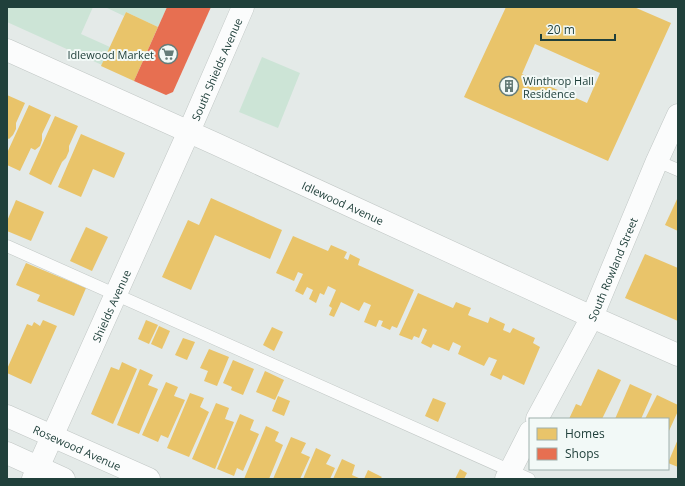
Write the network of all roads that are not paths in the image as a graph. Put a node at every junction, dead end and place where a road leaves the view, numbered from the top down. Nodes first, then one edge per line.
1 (243, 7) edge
2 (7, 50) edge
3 (678, 115) edge
4 (188, 132) junction
5 (657, 161) junction
6 (678, 170) edge
7 (7, 246) edge
8 (115, 295) junction
9 (592, 318) junction
10 (678, 355) edge
11 (7, 416) edge
12 (538, 418) edge
13 (529, 434) edge
14 (52, 435) junction
15 (7, 453) edge
16 (35, 473) edge
17 (508, 474) edge
18 (64, 479) edge
19 (149, 479) edge
20 (529, 479) edge

1 - 4 street, South Shields Avenue
2 - 4 street, Idlewood Avenue
3 - 5 street, South Rowland Street
4 - 8 street, Shields Avenue
4 - 9 street, Idlewood Avenue
5 - 6 lane
5 - 9 street, South Rowland Street
7 - 8 lane
8 - 14 street, Shields Avenue
8 - 17 lane
9 - 10 street, Idlewood Avenue
9 - 12 street, South Rowland Street
11 - 14 street, Rosewood Avenue
13 - 17 street
14 - 16 street, Shields Avenue
14 - 19 street, Rosewood Avenue
15 - 16 street
16 - 18 street
17 - 20 lane

